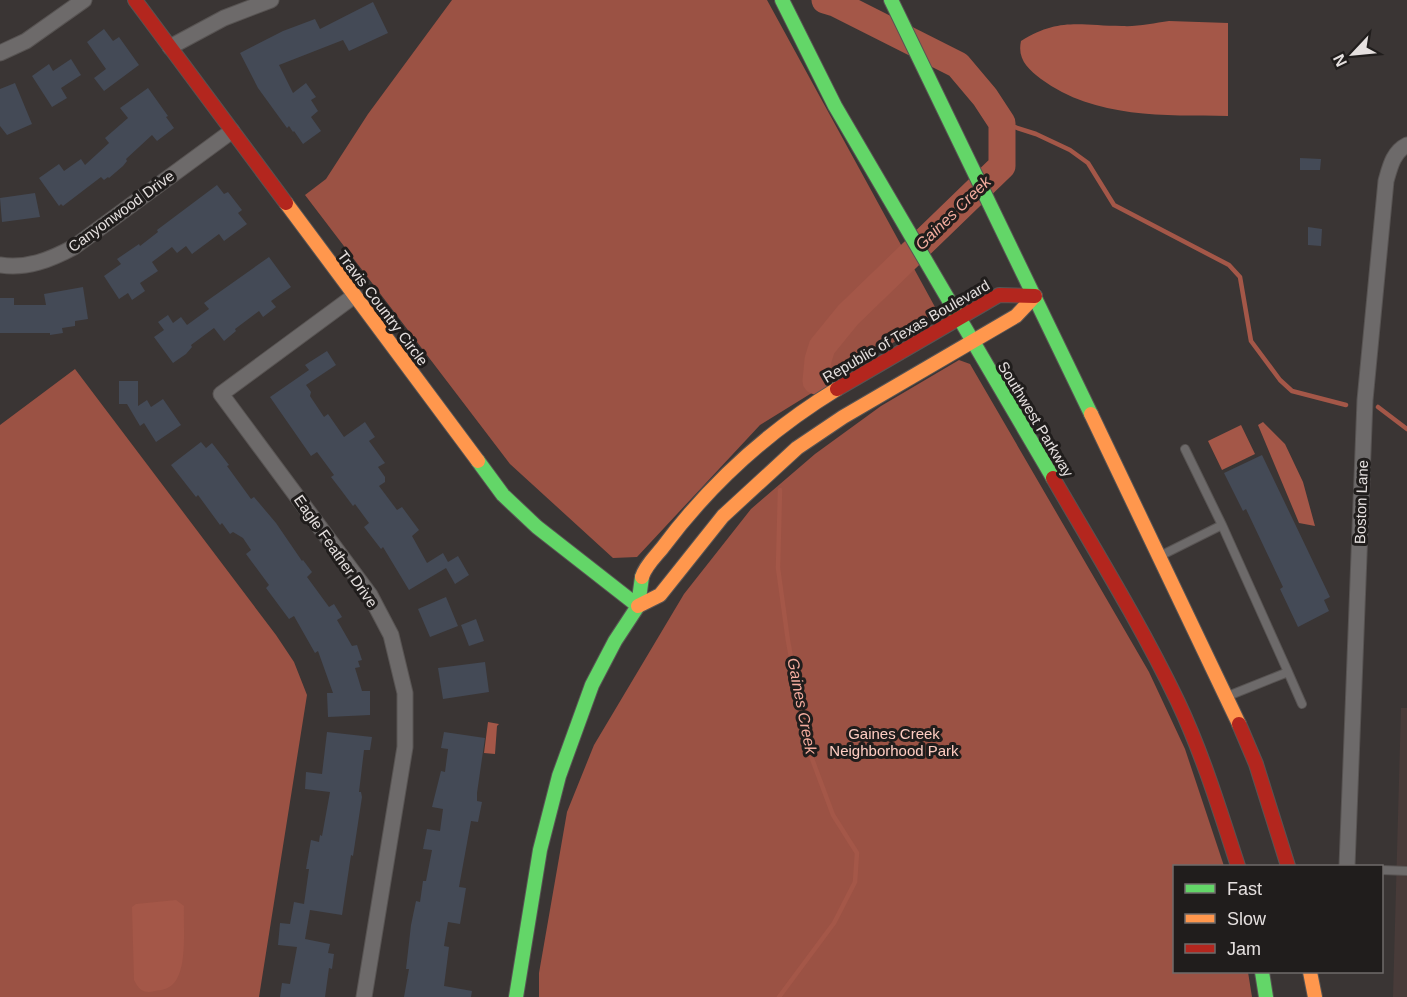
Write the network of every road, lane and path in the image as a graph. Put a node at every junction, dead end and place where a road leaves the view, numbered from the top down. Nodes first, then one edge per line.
1 (84, 0) edge
2 (135, 0) edge
3 (271, 0) edge
4 (891, 0) edge
5 (783, 2) edge
6 (170, 47) junction
7 (0, 53) edge
8 (232, 131) junction
9 (1407, 145) edge
10 (0, 265) edge
11 (354, 296) junction
12 (1035, 296) junction
13 (958, 317) junction
14 (971, 342) junction
15 (1185, 450) dead end
16 (1222, 525) junction
17 (1160, 556) junction
18 (638, 606) junction
19 (1288, 672) junction
20 (1227, 696) junction
21 (1302, 704) dead end
22 (1237, 865) edge
23 (1287, 865) edge
24 (1347, 865) edge
25 (1383, 870) edge
26 (1407, 871) edge
27 (1262, 973) edge
28 (1310, 973) edge
29 (364, 997) edge
30 (516, 997) edge
31 (1266, 997) edge
32 (1315, 997) edge

1 - 7 street
2 - 6 street, Travis Country Circle
3 - 6 street
4 - 12 street
5 - 13 street, Southwest Parkway
6 - 8 street, Travis Country Circle
8 - 10 street, Canyonwood Drive
8 - 11 street, Travis Country Circle
9 - 24 street, Boston Lane
11 - 18 street, Travis Country Circle
11 - 29 street, Eagle Feather Drive
12 - 13 street, Republic of Texas Boulevard
12 - 14 street, Republic of Texas Boulevard
12 - 17 street
13 - 14 street, Southwest Parkway
13 - 18 street, Republic of Texas Boulevard
14 - 18 street, Republic of Texas Boulevard
14 - 22 street, Southwest Parkway
15 - 16 lane
16 - 17 lane
16 - 19 lane
17 - 20 street
18 - 30 street, Republic of Texas Boulevard
19 - 20 lane
19 - 21 lane
20 - 23 street
25 - 26 lane
27 - 31 street
28 - 32 street

